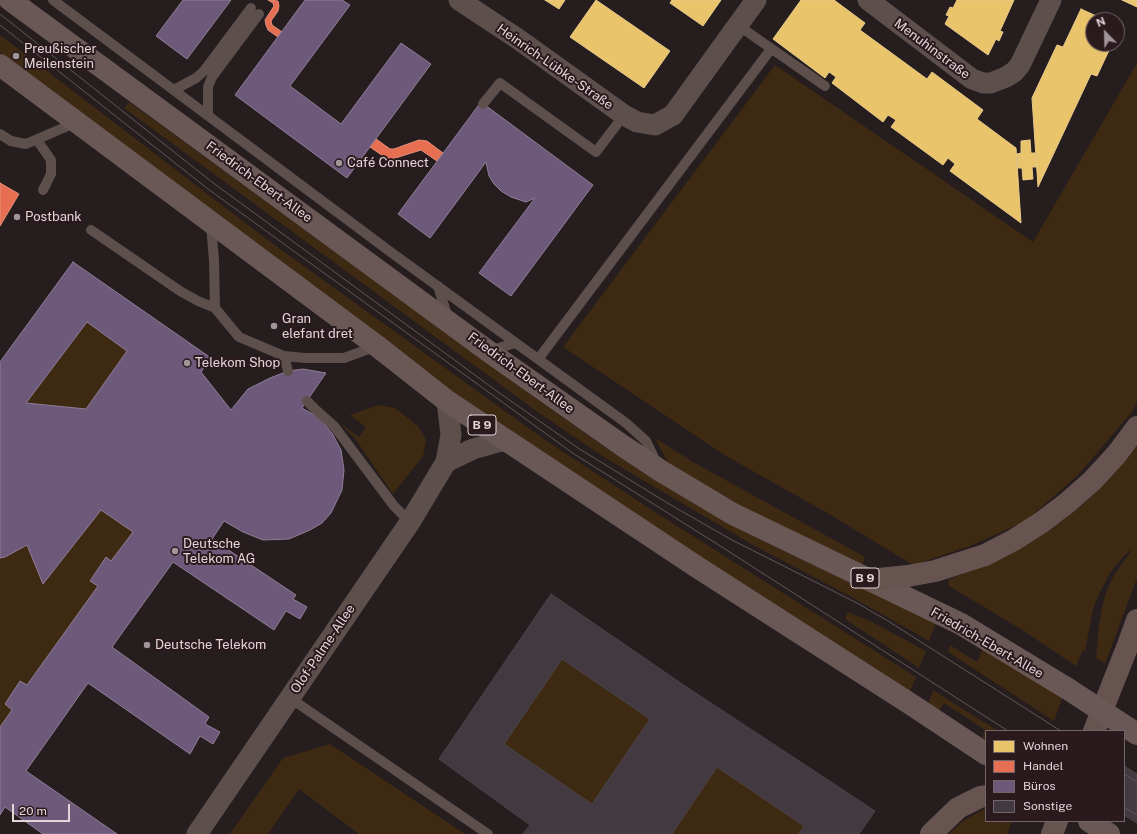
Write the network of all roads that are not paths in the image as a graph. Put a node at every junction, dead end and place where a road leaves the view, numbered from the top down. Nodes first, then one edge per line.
1 (10, 0) edge
2 (54, 0) edge
3 (459, 0) edge
4 (756, 0) edge
5 (868, 0) edge
6 (1051, 0) edge
7 (739, 26) junction
8 (771, 49) junction
9 (0, 65) edge
10 (825, 86) dead end
11 (174, 90) junction
12 (483, 104) dead end
13 (208, 115) junction
14 (624, 115) junction
15 (77, 122) junction
16 (0, 134) edge
17 (37, 140) junction
18 (43, 190) dead end
19 (210, 223) junction
20 (91, 230) dead end
21 (438, 286) junction
22 (215, 308) junction
23 (450, 322) junction
24 (515, 343) junction
25 (377, 346) junction
26 (488, 351) junction
27 (284, 356) junction
28 (539, 358) junction
29 (288, 371) dead end
30 (307, 401) dead end
31 (447, 401) junction
32 (1137, 427) edge
33 (505, 440) junction
34 (446, 462) junction
35 (661, 471) junction
36 (410, 522) junction
37 (869, 580) junction
38 (1137, 620) edge
39 (290, 698) junction
40 (1094, 730) edge
41 (1137, 734) edge
42 (985, 753) edge
43 (985, 796) edge
44 (1057, 822) edge
45 (1091, 822) edge
46 (197, 834) edge
47 (488, 834) edge
48 (931, 834) edge
49 (1052, 834) edge
50 (1109, 834) edge

1 - 23 main road, Friedrich-Ebert-Allee / B 9
2 - 11 lane
3 - 14 street, Heinrich-Lübke-Straße
4 - 7 street
5 - 6 street, Menuhinstraße
7 - 8 lane
7 - 14 street, Heinrich-Lübke-Straße
8 - 10 lane
8 - 28 lane
9 - 15 main road, B 9
11 - 13 lane
11 - 13 lane
12 - 14 lane
13 - 21 lane
15 - 17 lane
15 - 19 main road, B 9
16 - 17 lane
17 - 18 lane
19 - 22 lane
19 - 25 main road, B 9
20 - 22 lane
21 - 23 lane
21 - 24 lane
22 - 27 lane
23 - 26 main road, Friedrich-Ebert-Allee / B 9
24 - 26 lane
24 - 28 lane
25 - 27 lane
25 - 31 main road, B 9
26 - 35 main road, Friedrich-Ebert-Allee / B 9
27 - 29 lane
28 - 35 lane
30 - 36 lane
31 - 33 main road, B 9
31 - 34 street, Olof-Palme-Allee
32 - 37 highway
33 - 34 street
33 - 42 main road, B 9
34 - 36 street, Olof-Palme-Allee
35 - 37 main road, Friedrich-Ebert-Allee / B 9
36 - 39 street, Olof-Palme-Allee
37 - 41 main road, Friedrich-Ebert-Allee / B 9, bridge
38 - 40 highway
39 - 46 street, Olof-Palme-Allee
39 - 47 lane
43 - 48 highway
44 - 49 highway
45 - 50 main road

